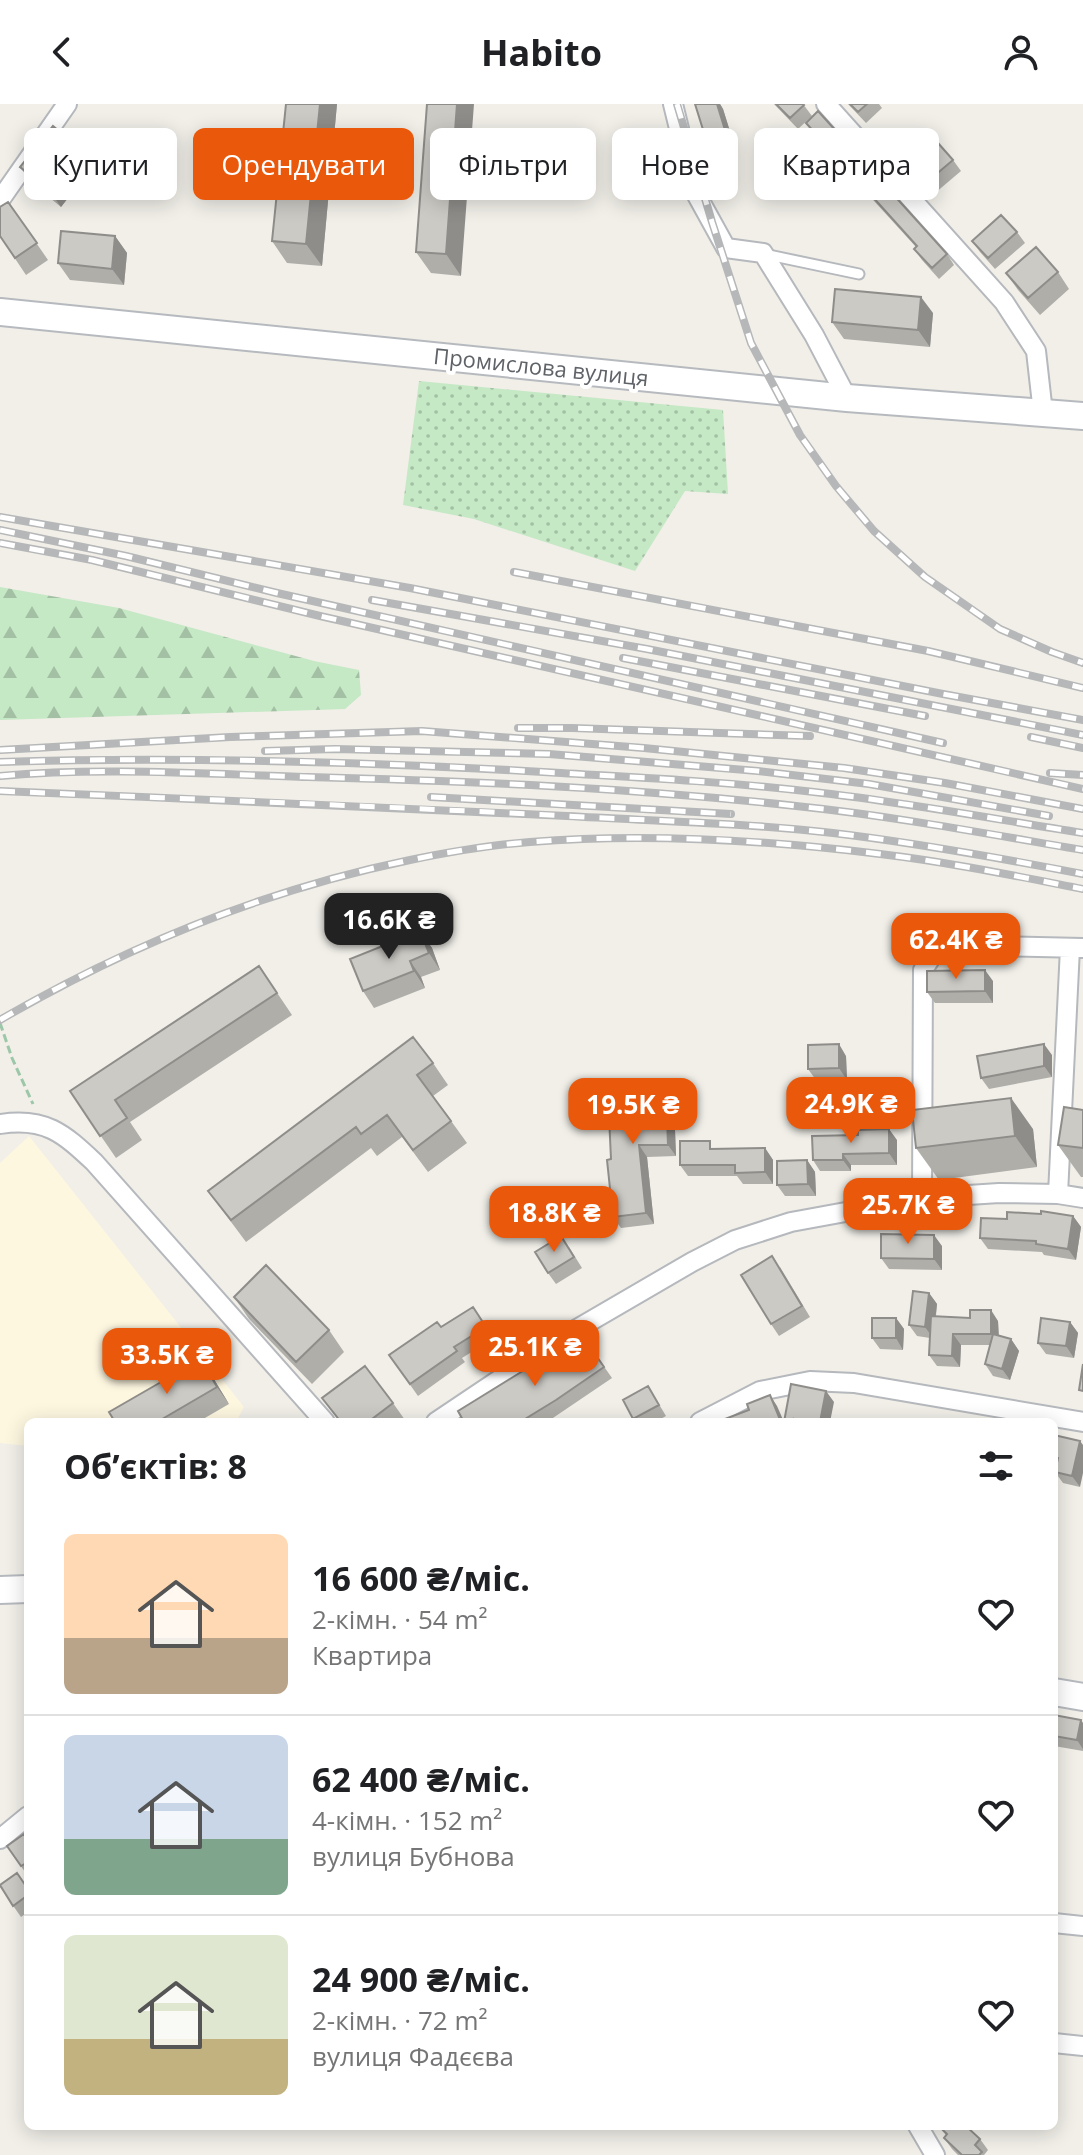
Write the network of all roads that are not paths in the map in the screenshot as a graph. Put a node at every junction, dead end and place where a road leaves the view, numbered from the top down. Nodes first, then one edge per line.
1 (67, 104) edge
2 (673, 104) edge
3 (826, 104) edge
4 (0, 200) edge
5 (763, 253) junction
6 (859, 274) dead end
7 (0, 312) edge
8 (847, 398) junction
9 (1043, 413) junction
10 (1083, 416) edge
11 (1076, 948) edge
12 (0, 1124) edge
13 (1058, 1194) junction
14 (922, 1198) junction
15 (1083, 1198) edge
16 (321, 1418) edge
17 (442, 1418) edge
18 (708, 1418) edge
19 (1083, 1422) edge
20 (24, 1589) edge
21 (0, 1590) edge
22 (1058, 1693) edge
23 (1083, 1697) edge
24 (24, 1819) edge
25 (0, 1839) edge
26 (1058, 1923) edge
27 (1083, 1926) edge
28 (1058, 2043) edge
29 (1083, 2046) edge
30 (920, 2130) edge
31 (935, 2155) edge

1 - 4 street
2 - 5 street
3 - 9 street
5 - 6 lane
5 - 8 street
7 - 8 main road, Промислова вулиця
8 - 9 main road, Промислова вулиця
9 - 10 main road, Промислова вулиця
11 - 13 street
11 - 14 street
12 - 16 street
13 - 14 street
13 - 15 street
14 - 17 street
18 - 19 street
20 - 21 main road
22 - 23 main road
24 - 25 street
26 - 27 street
28 - 29 street
30 - 31 street

